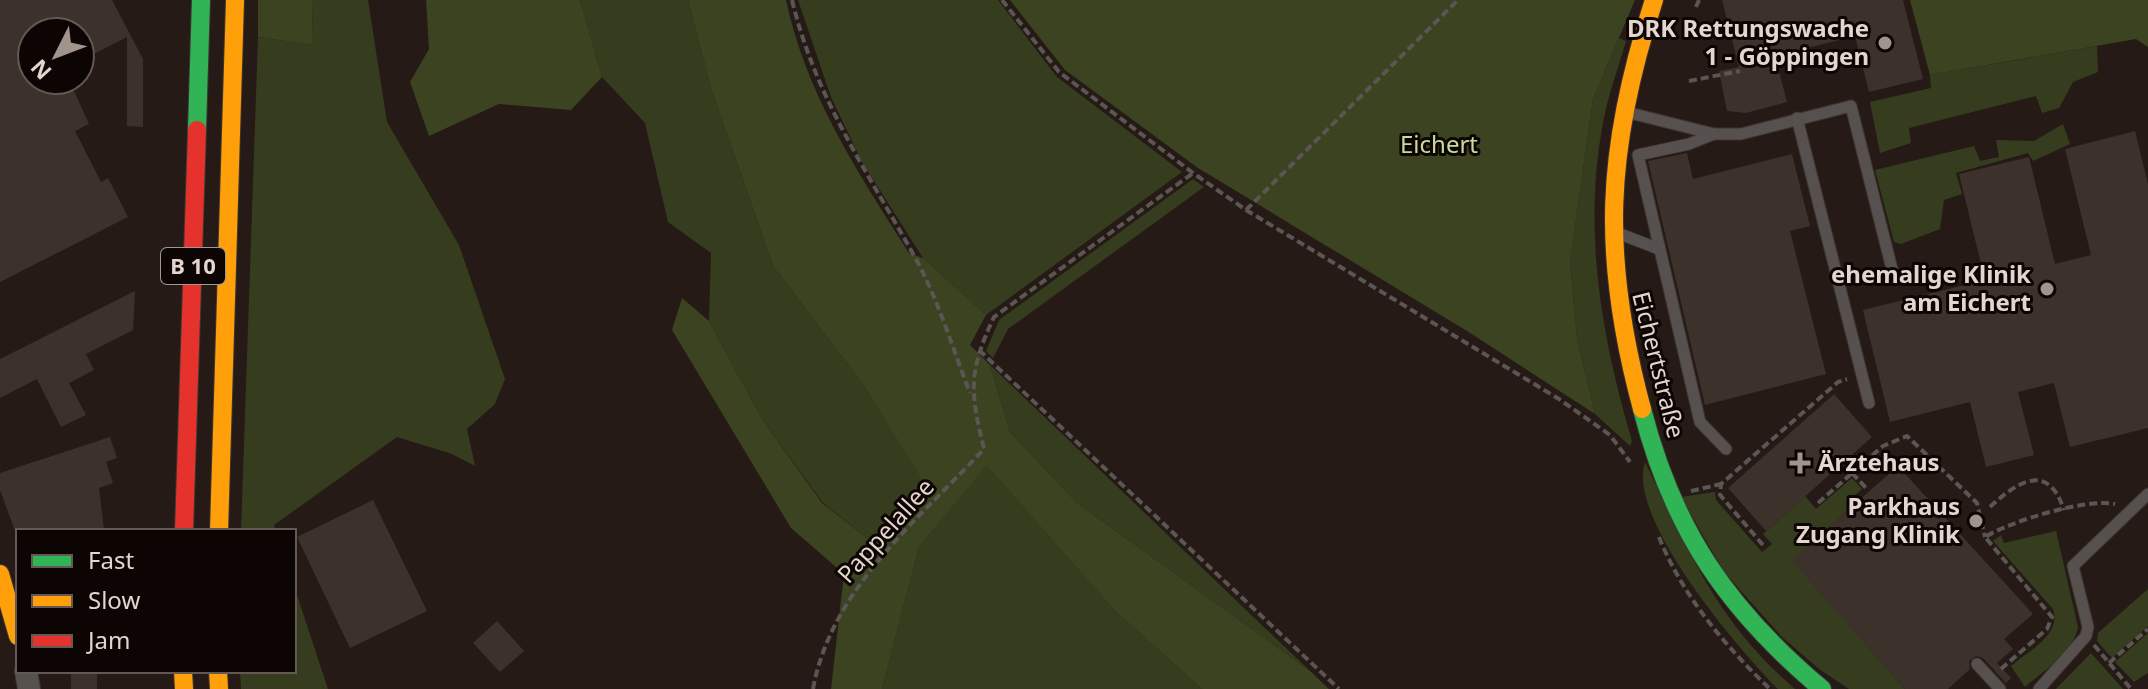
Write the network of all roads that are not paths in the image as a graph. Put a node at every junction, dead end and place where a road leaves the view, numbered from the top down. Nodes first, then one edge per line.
1 (201, 0) edge
2 (235, 0) edge
3 (1654, 0) edge
4 (1621, 111) junction
5 (1797, 118) junction
6 (1714, 134) junction
7 (1609, 230) junction
8 (1659, 249) junction
9 (1894, 277) dead end
10 (1869, 403) dead end
11 (1726, 449) dead end
12 (2148, 494) edge
13 (184, 529) edge
14 (219, 529) edge
15 (0, 574) edge
16 (16, 629) edge
17 (1977, 664) dead end
18 (1822, 689) edge
19 (2000, 689) edge
20 (2039, 689) edge

1 - 13 main road, B 10
2 - 14 main road, B 10
3 - 4 main road, Eichertstraße
4 - 6 lane
4 - 7 main road, Eichertstraße
5 - 6 lane
5 - 9 lane
5 - 10 lane
6 - 8 lane
7 - 8 lane
7 - 18 main road, Eichertstraße
8 - 11 lane
12 - 20 lane
15 - 16 main road
17 - 19 lane

